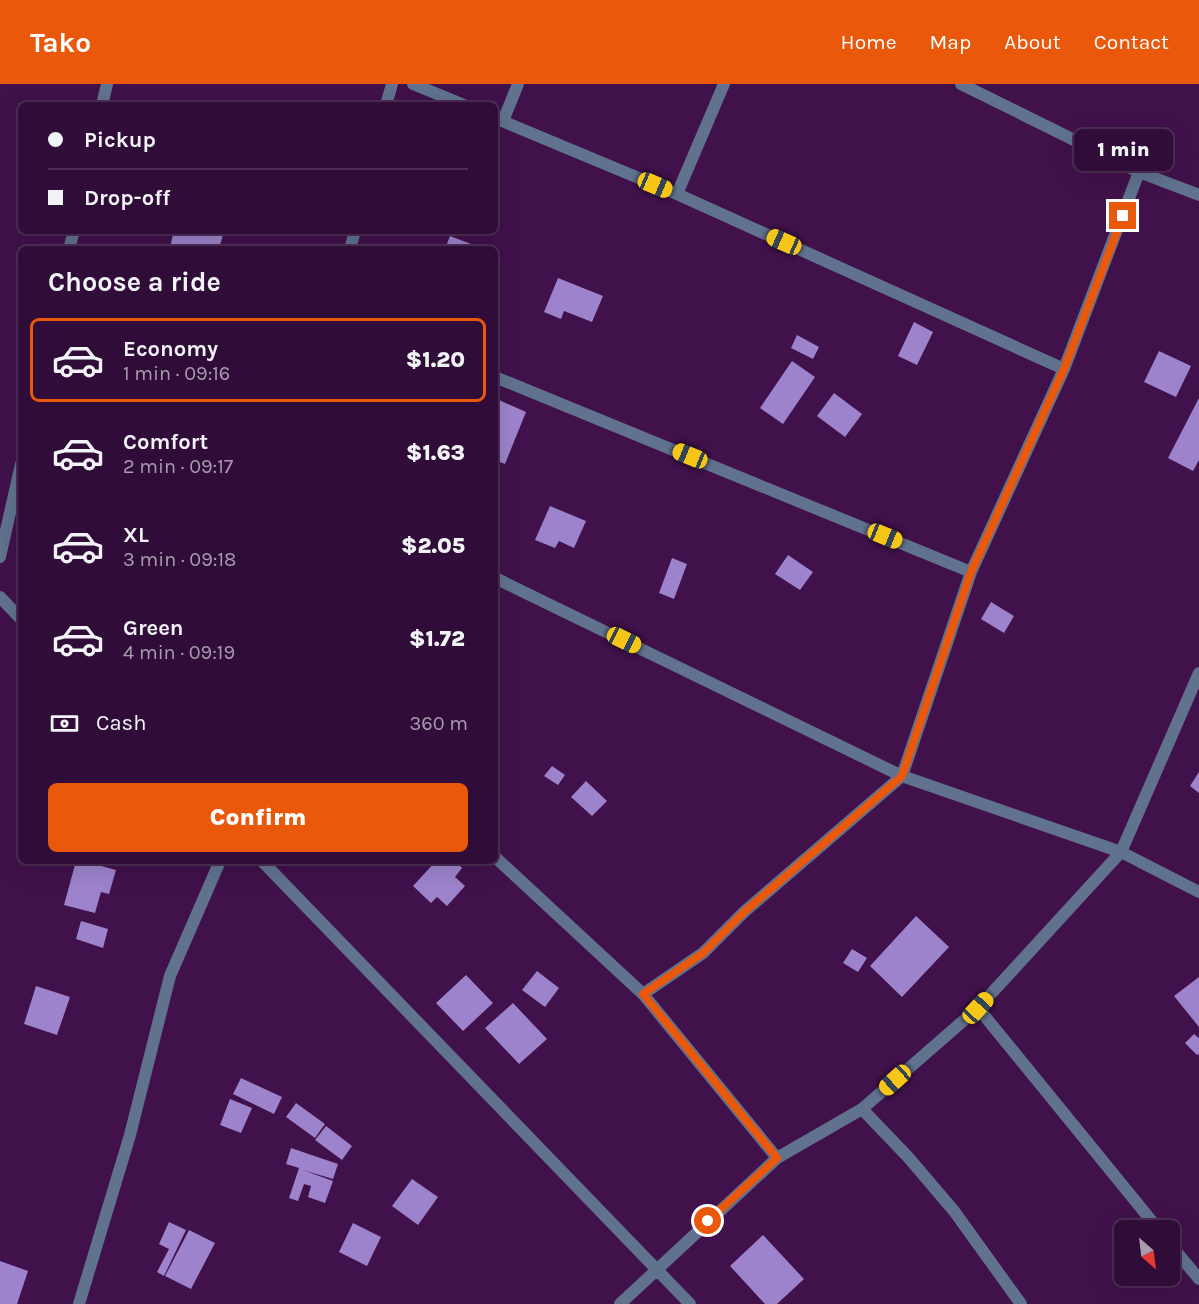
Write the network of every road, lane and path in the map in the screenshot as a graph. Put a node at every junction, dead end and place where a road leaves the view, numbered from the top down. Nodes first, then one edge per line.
1 (107, 84) edge
2 (392, 84) edge
3 (413, 84) edge
4 (518, 84) edge
5 (724, 84) edge
6 (961, 84) edge
7 (103, 102) edge
8 (387, 102) edge
9 (457, 102) edge
10 (499, 120) edge
11 (1139, 172) junction
12 (676, 194) junction
13 (1199, 195) edge
14 (1064, 369) junction
15 (498, 378) edge
16 (18, 477) edge
17 (0, 557) edge
18 (971, 572) junction
19 (498, 579) edge
20 (0, 597) edge
21 (18, 616) edge
22 (1199, 673) edge
23 (902, 776) junction
24 (1121, 852) junction
25 (498, 860) edge
26 (219, 864) edge
27 (265, 864) edge
28 (1199, 891) edge
29 (643, 994) junction
30 (978, 1008) junction
31 (862, 1109) junction
32 (777, 1158) junction
33 (1151, 1220) edge
34 (1180, 1256) edge
35 (657, 1269) junction
36 (1199, 1280) edge
37 (79, 1304) edge
38 (620, 1304) edge
39 (690, 1304) edge
40 (1021, 1304) edge

1 - 7 street
2 - 8 street
3 - 9 street
4 - 10 street
5 - 12 street
6 - 11 street
10 - 12 street
11 - 13 street
11 - 14 street
12 - 14 street
14 - 18 street
15 - 18 street
16 - 17 street
18 - 23 street
19 - 23 street
20 - 21 street
22 - 24 street
23 - 24 street
23 - 29 street
24 - 28 street
24 - 30 street
25 - 29 street
26 - 37 street
27 - 35 street
29 - 32 street
30 - 31 street
30 - 33 street
31 - 32 street
31 - 40 street
32 - 35 street
34 - 36 street
35 - 38 street
35 - 39 street

